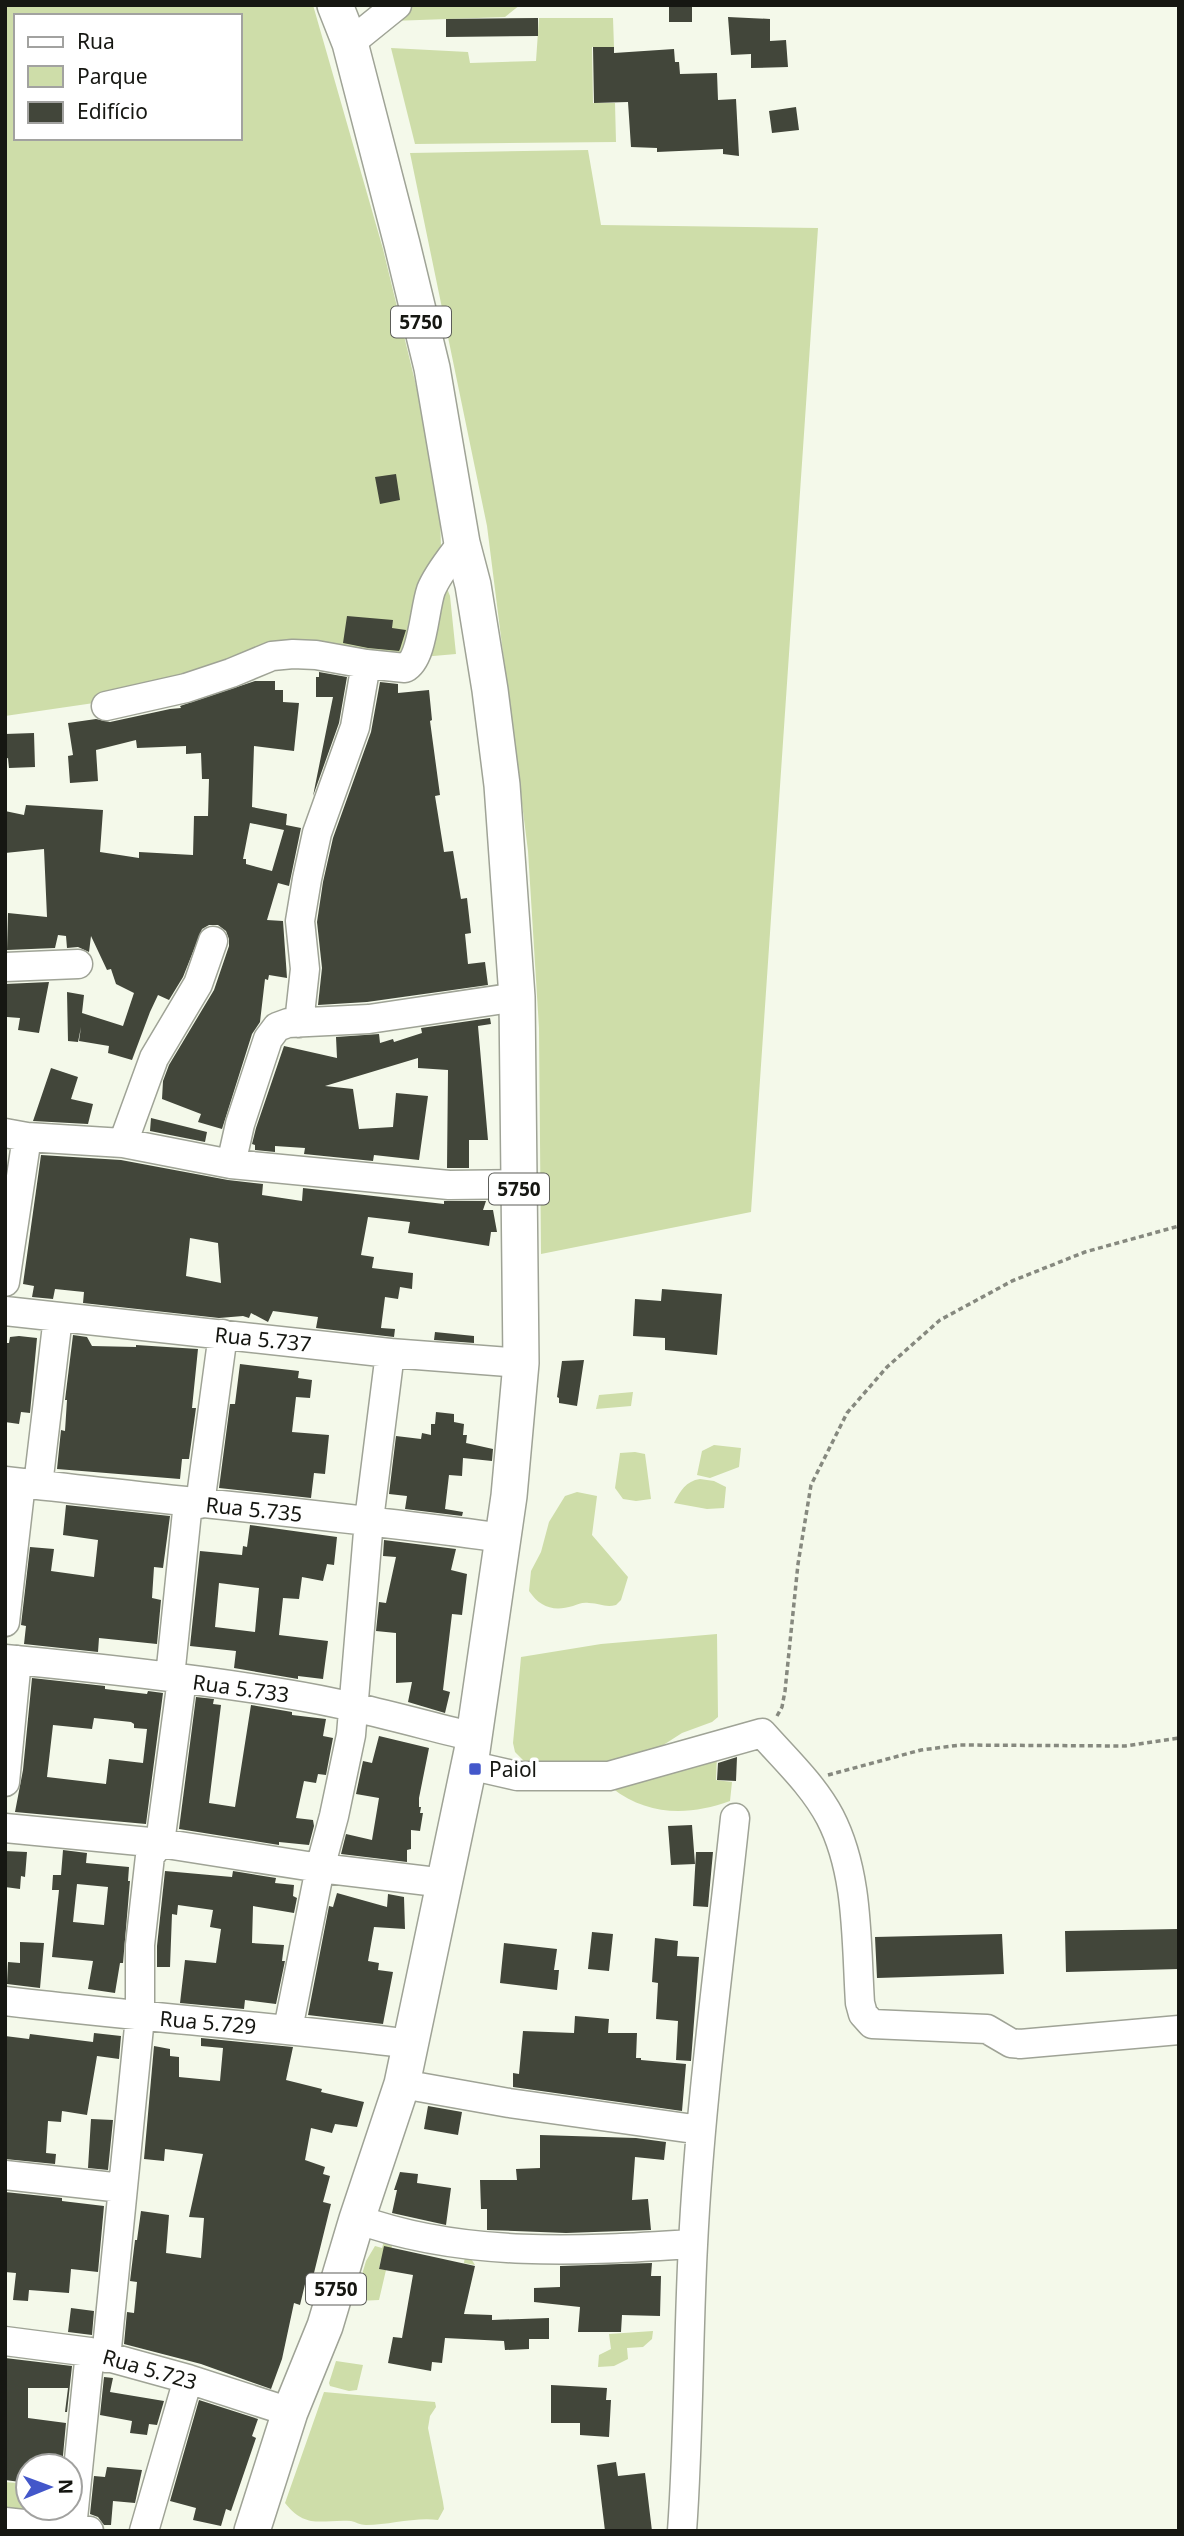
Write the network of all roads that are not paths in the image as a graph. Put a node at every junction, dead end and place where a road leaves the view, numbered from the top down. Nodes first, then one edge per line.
1 (397, 5) edge
2 (336, 7) edge
3 (349, 43) junction
4 (462, 543) junction
5 (366, 664) junction
6 (106, 706) dead end
7 (213, 941) dead end
8 (78, 964) dead end
9 (5, 967) edge
10 (517, 997) junction
11 (299, 1023) junction
12 (16, 1135) edge
13 (123, 1143) junction
14 (231, 1164) junction
15 (519, 1184) junction
16 (5, 1282) edge
17 (5, 1311) edge
18 (58, 1317) junction
19 (223, 1335) junction
20 (390, 1353) junction
21 (521, 1363) junction
22 (21, 1483) edge
23 (194, 1503) junction
24 (369, 1520) junction
25 (503, 1538) junction
26 (5, 1622) edge
27 (11, 1660) edge
28 (176, 1678) junction
29 (355, 1707) junction
30 (472, 1751) junction
31 (5, 1782) edge
32 (736, 1818) dead end
33 (5, 1828) edge
34 (160, 1843) junction
35 (320, 1868) junction
36 (445, 1883) junction
37 (5, 2001) edge
38 (140, 2017) junction
39 (288, 2029) junction
40 (1179, 2030) edge
41 (411, 2044) junction
42 (402, 2084) junction
43 (701, 2130) junction
44 (5, 2175) edge
45 (122, 2188) junction
46 (357, 2220) junction
47 (693, 2244) junction
48 (5, 2341) edge
49 (98, 2355) junction
50 (188, 2379) junction
51 (290, 2412) junction
52 (5, 2522) edge
53 (81, 2530) edge
54 (144, 2531) edge
55 (252, 2531) edge
56 (682, 2531) edge

1 - 3 street
2 - 3 main road, 5750
3 - 4 main road, 5750
4 - 5 street
4 - 10 main road, 5750
5 - 6 street
5 - 11 street
7 - 13 street
8 - 9 street
10 - 11 street
10 - 15 main road, 5750
11 - 14 street
12 - 13 street
12 - 16 street
13 - 14 street
14 - 15 street
15 - 21 main road, 5750
17 - 18 street, Rua 5.737
18 - 19 street, Rua 5.737
18 - 22 street
19 - 20 street, Rua 5.737
19 - 23 street
20 - 21 street, Rua 5.737
20 - 24 street
21 - 25 main road, 5750
22 - 23 street, Rua 5.735
22 - 26 street
23 - 24 street, Rua 5.735
23 - 28 street
24 - 25 street, Rua 5.735
24 - 29 street
25 - 30 main road, 5750
27 - 28 street, Rua 5.733
27 - 31 street
28 - 29 street, Rua 5.733
28 - 34 street
29 - 30 street, Rua 5.733
29 - 35 street
30 - 36 main road, 5750
30 - 40 street, Rua 5.733
32 - 43 street
33 - 34 street
34 - 35 street
34 - 38 street
35 - 36 street
35 - 39 street
36 - 41 main road, 5750
37 - 38 street, Rua 5.729
38 - 39 street, Rua 5.729
38 - 45 street
39 - 41 street, Rua 5.729
41 - 42 main road, 5750
42 - 43 street
42 - 46 main road, 5750
43 - 47 street
44 - 45 street
45 - 49 street
46 - 47 street
46 - 51 main road, 5750
47 - 56 street
48 - 49 street, Rua 5.723
49 - 50 street, Rua 5.723
49 - 53 street
50 - 51 street, Rua 5.723
50 - 54 street
51 - 55 main road, 5750
52 - 53 street

